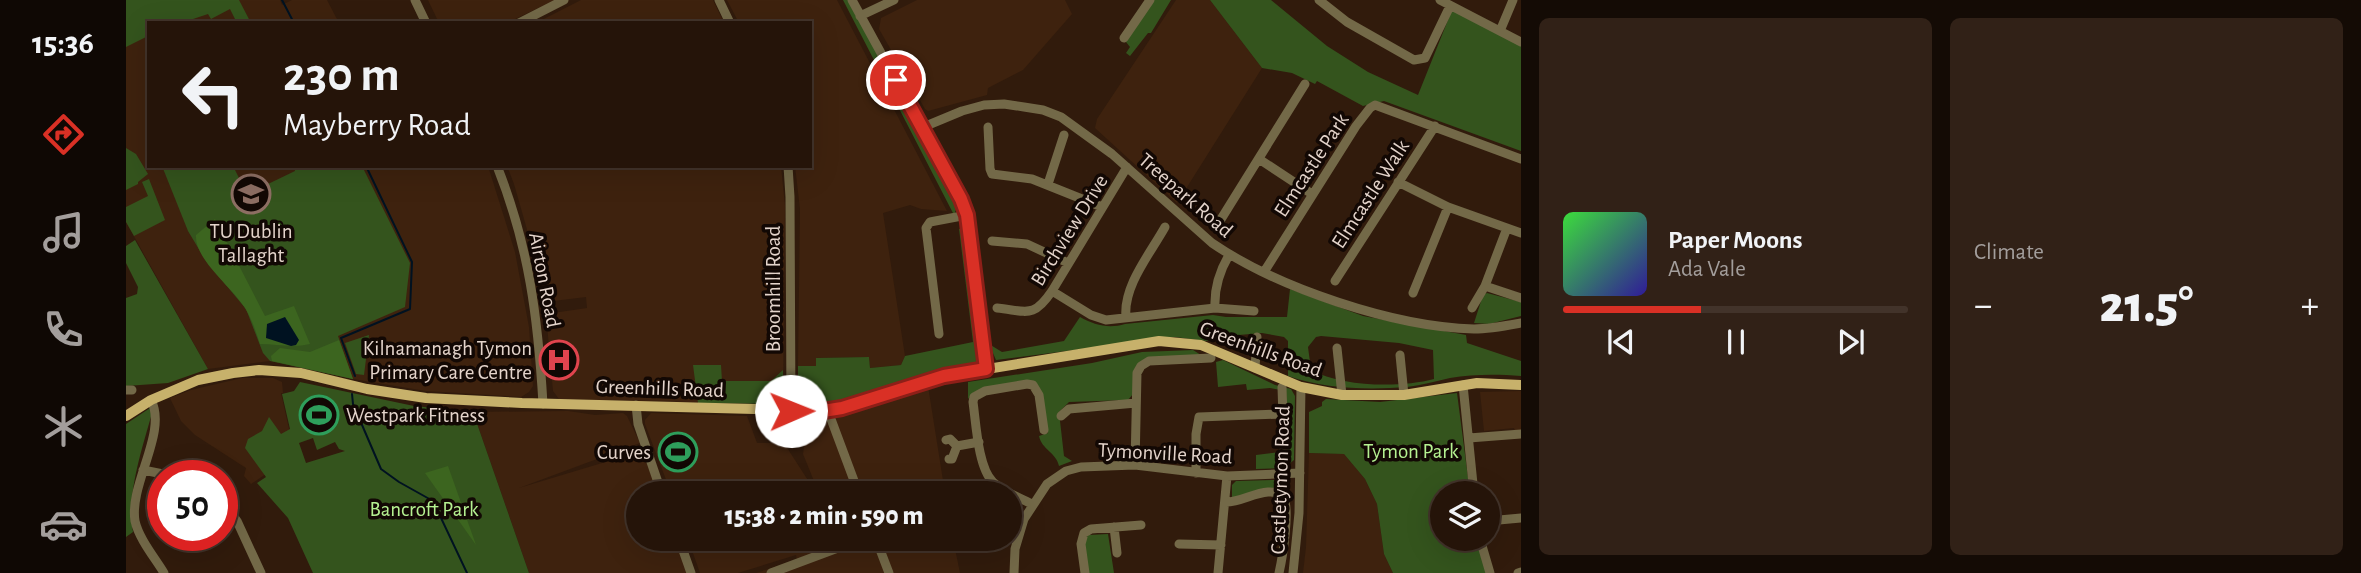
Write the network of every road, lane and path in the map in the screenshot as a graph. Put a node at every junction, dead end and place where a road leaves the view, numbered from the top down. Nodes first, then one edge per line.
1 (415, 0) edge
2 (564, 0) edge
3 (719, 0) edge
4 (852, 0) edge
5 (894, 0) edge
6 (1150, 0) edge
7 (1319, 0) edge
8 (1440, 0) edge
9 (1513, 0) edge
10 (1450, 6) junction
11 (860, 16) junction
12 (425, 21) edge
13 (523, 21) edge
14 (729, 21) edge
15 (1500, 31) junction
16 (1124, 38) dead end
17 (1521, 42) edge
18 (1305, 84) dead end
19 (1435, 125) junction
20 (988, 127) dead end
21 (921, 128) junction
22 (1064, 135) dead end
23 (1259, 159) junction
24 (1521, 159) edge
25 (1127, 167) junction
26 (498, 168) edge
27 (788, 168) edge
28 (1398, 183) junction
29 (1048, 184) junction
30 (1312, 194) junction
31 (1102, 207) junction
32 (1448, 207) junction
33 (967, 215) junction
34 (1218, 224) dead end
35 (1165, 227) dead end
36 (1507, 228) junction
37 (1521, 233) edge
38 (992, 241) dead end
39 (1229, 255) junction
40 (1068, 262) junction
41 (1264, 272) junction
42 (1335, 281) dead end
43 (1485, 286) junction
44 (1052, 291) junction
45 (1413, 293) dead end
46 (1521, 298) edge
47 (997, 307) dead end
48 (1472, 308) dead end
49 (1215, 309) junction
50 (1254, 311) dead end
51 (1126, 317) junction
52 (1521, 323) edge
53 (939, 334) dead end
54 (1257, 337) dead end
55 (1337, 348) dead end
56 (1400, 355) dead end
57 (1211, 358) dead end
58 (1255, 368) junction
59 (986, 369) junction
60 (1463, 385) junction
61 (1516, 386) edge
62 (1282, 387) dead end
63 (1300, 387) junction
64 (1342, 395) junction
65 (1404, 395) junction
66 (151, 400) junction
67 (1136, 403) junction
68 (543, 404) junction
69 (636, 405) junction
70 (791, 411) junction
71 (828, 411) junction
72 (1282, 414) junction
73 (126, 416) edge
74 (1061, 416) dead end
75 (1044, 430) dead end
76 (1521, 434) edge
77 (1469, 438) junction
78 (946, 440) dead end
79 (979, 442) junction
80 (957, 446) junction
81 (1284, 449) dead end
82 (949, 459) dead end
83 (1135, 465) junction
84 (143, 470) junction
85 (147, 471) edge
86 (1196, 473) junction
87 (1300, 473) junction
88 (1227, 476) junction
89 (658, 481) edge
90 (854, 481) edge
91 (1473, 481) edge
92 (1226, 502) junction
93 (1032, 504) junction
94 (1521, 518) edge
95 (1500, 520) edge
96 (238, 523) edge
97 (1141, 525) dead end
98 (1114, 527) junction
99 (1179, 544) dead end
100 (1221, 544) junction
101 (683, 551) edge
102 (830, 551) edge
103 (881, 551) edge
104 (1484, 551) edge
105 (1117, 553) dead end
106 (164, 573) edge
107 (261, 573) edge
108 (691, 573) edge
109 (771, 573) edge
110 (889, 573) edge
111 (1014, 573) edge
112 (1085, 573) edge
113 (1218, 573) edge
114 (1279, 573) edge
115 (1293, 573) edge
116 (1490, 573) edge

1 - 12 street
2 - 13 street
3 - 14 street
4 - 11 street
5 - 11 street
6 - 16 street
7 - 10 street
8 - 10 street
9 - 15 street
10 - 15 street
11 - 21 street
15 - 17 street
18 - 23 street
19 - 24 street, Elmcastle Park
19 - 28 street, Elmcastle Walk
19 - 30 street, Elmcastle Park
20 - 29 street
21 - 25 street, Treepark Road
21 - 33 street
22 - 29 street
23 - 30 street
23 - 34 street
25 - 31 street, Birchview Drive
25 - 39 street, Treepark Road
26 - 68 street, Airton Road
27 - 70 street, Broomhill Road
28 - 32 street
28 - 42 street, Elmcastle Walk
29 - 31 street
30 - 41 street, Elmcastle Park
31 - 40 street, Birchview Drive
32 - 36 street
32 - 45 street
33 - 53 street
33 - 59 street
35 - 51 street
36 - 37 street
36 - 43 street
38 - 40 street
39 - 41 street, Treepark Road
39 - 49 street
40 - 44 street, Birchview Drive
41 - 52 street, Treepark Road
43 - 46 street
43 - 48 street
44 - 47 street, Birchview Drive
44 - 51 street
49 - 50 street
49 - 51 street
54 - 58 street
55 - 64 street
56 - 65 street
57 - 67 street
58 - 59 main road, Greenhills Road
58 - 63 main road, Greenhills Road
59 - 71 main road, Greenhills Road
60 - 61 main road, Greenhills Road
60 - 65 main road, Greenhills Road
60 - 77 street
62 - 72 street
63 - 64 main road, Greenhills Road
63 - 87 street, Castletymon Road
64 - 65 main road, Greenhills Road
66 - 68 main road, Greenhills Road
66 - 73 main road, Greenhills Road
66 - 84 street
67 - 74 street
67 - 83 street
68 - 69 main road, Greenhills Road
69 - 70 main road, Greenhills Road
69 - 89 street
70 - 71 main road, Greenhills Road
71 - 90 street
72 - 81 street
72 - 86 street
75 - 79 street
76 - 77 street
77 - 91 street
78 - 80 street
79 - 80 street
79 - 93 street
80 - 82 street
83 - 86 street, Tymonville Road
83 - 93 street, Tymonville Road
84 - 85 street
84 - 106 street
86 - 88 street, Tymonville Road
87 - 88 street, Tymonville Road
87 - 115 street, Castletymon Road
88 - 92 street
92 - 100 street
92 - 114 street
93 - 111 street, Tymonville Road
94 - 95 street
96 - 107 street
97 - 98 street
98 - 105 street
98 - 112 street
99 - 100 street
100 - 113 street
101 - 108 street
102 - 109 street
103 - 110 street
104 - 116 street

